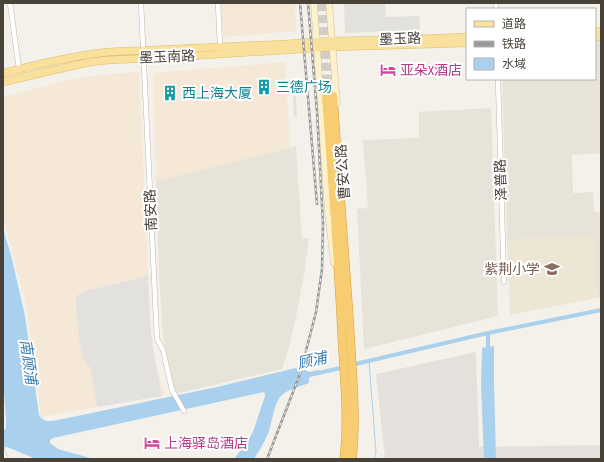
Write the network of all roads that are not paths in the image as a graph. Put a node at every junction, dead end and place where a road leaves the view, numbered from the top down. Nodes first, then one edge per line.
1 (10, 3) edge
2 (141, 3) edge
3 (218, 3) edge
4 (314, 3) edge
5 (329, 3) edge
6 (466, 37) edge
7 (466, 43) edge
8 (333, 44) junction
9 (317, 45) junction
10 (220, 47) junction
11 (143, 50) junction
12 (143, 58) junction
13 (19, 69) junction
14 (3, 73) edge
15 (498, 80) edge
16 (3, 82) edge
17 (329, 96) tunnel mouth
18 (504, 282) dead end
19 (344, 298) junction
20 (348, 377) junction
21 (184, 411) dead end
22 (3, 452) edge
23 (5, 459) edge
24 (344, 459) edge
25 (352, 459) edge

1 - 13 street
2 - 11 street, 南安路
3 - 10 street
4 - 9 main road, 曹安公路
5 - 8 main road, 曹安公路
6 - 8 main road, 墨玉路
7 - 8 main road, 墨玉路
8 - 9 main road, 墨玉南路
8 - 19 main road, 曹安公路
9 - 10 main road, 墨玉南路
9 - 12 main road, 墨玉南路
9 - 19 main road, 曹安公路
10 - 11 main road, 墨玉南路
11 - 12 street, 南安路
11 - 13 main road, 墨玉南路
12 - 16 main road, 墨玉南路
12 - 21 street, 南安路
13 - 14 main road, 墨玉南路
15 - 18 street, 泽普路
17 - 19 highway, 曹安公路
19 - 20 highway, 曹安公路
20 - 24 highway, 曹安公路
20 - 25 highway, 曹安公路
22 - 23 street

